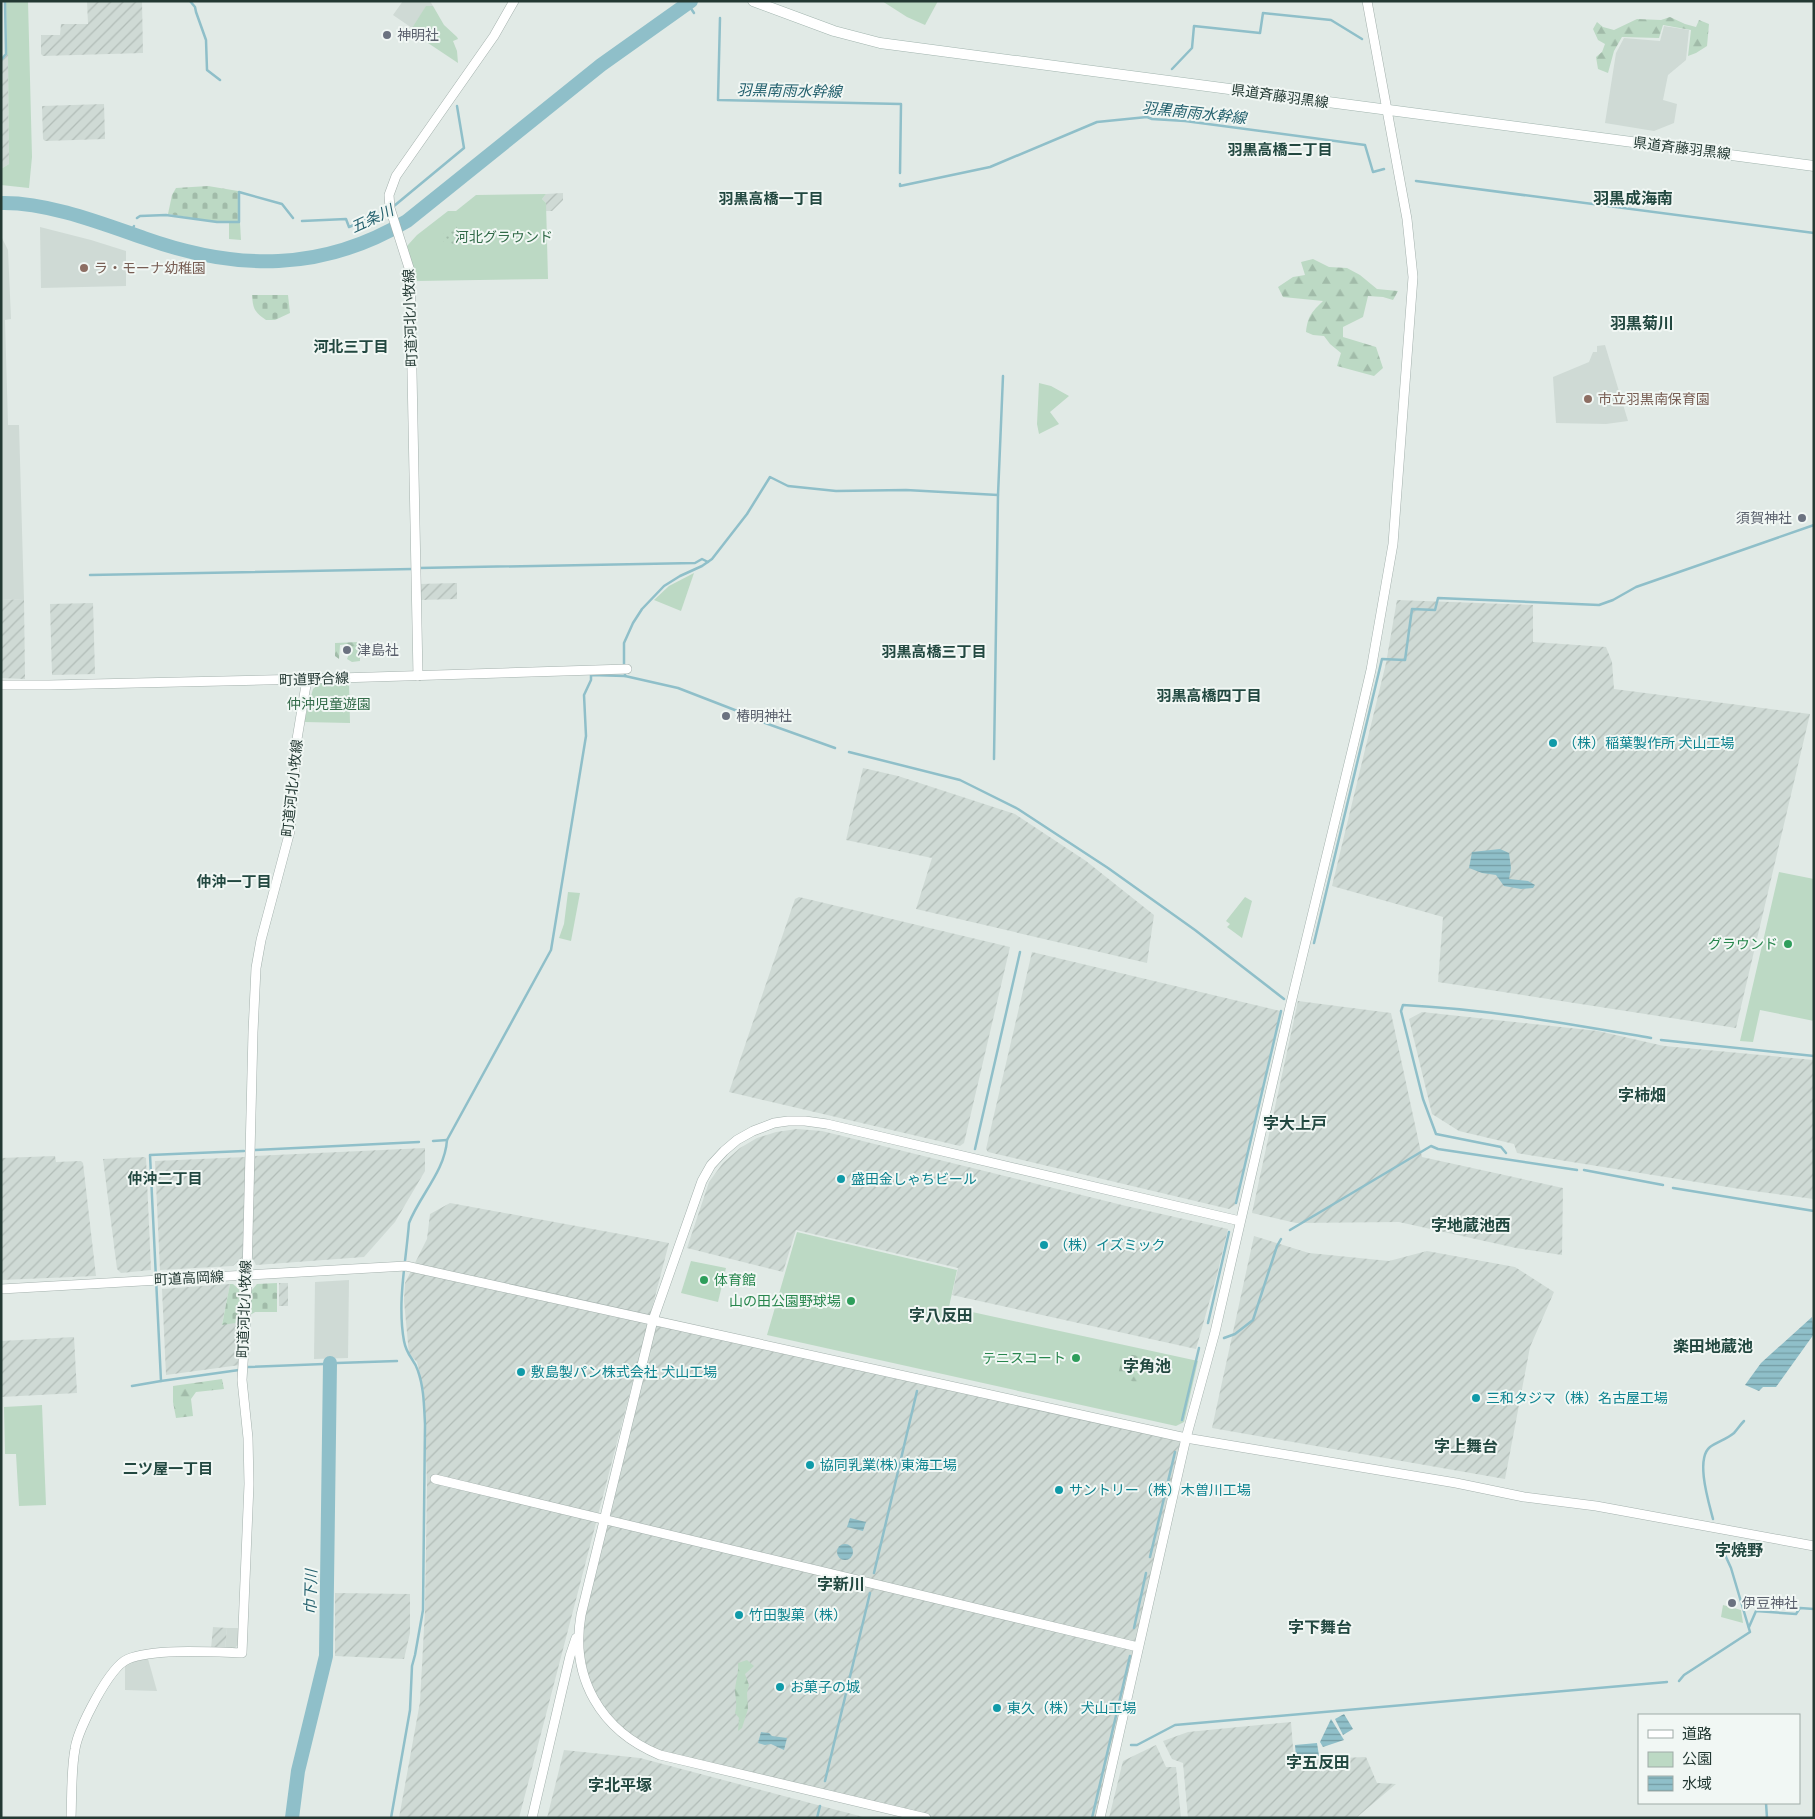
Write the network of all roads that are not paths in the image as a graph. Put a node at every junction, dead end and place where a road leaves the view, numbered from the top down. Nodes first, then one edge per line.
1 (514, 1) edge
2 (753, 1) edge
3 (1367, 1) edge
4 (1388, 110) junction
5 (1814, 166) edge
6 (626, 669) dead end
7 (418, 676) junction
8 (307, 679) junction
9 (1, 685) edge
10 (1240, 1221) junction
11 (246, 1275) junction
12 (1, 1289) edge
13 (653, 1320) junction
14 (1186, 1438) junction
15 (435, 1479) dead end
16 (604, 1519) junction
17 (1814, 1546) edge
18 (578, 1632) junction
19 (1138, 1647) junction
20 (71, 1818) edge
21 (532, 1818) edge
22 (926, 1818) edge
23 (1100, 1818) edge

1 - 7 street, 町道河北小牧線
2 - 4 main road, 県道斉藤羽黒線
3 - 4 street
4 - 5 main road, 県道斉藤羽黒線
4 - 10 street
6 - 7 street, 町道野合線
7 - 8 street, 町道野合線
8 - 9 street, 町道野合線
8 - 11 street, 町道河北小牧線
10 - 13 street
10 - 14 street
11 - 12 street, 町道高岡線
11 - 13 street, 町道高岡線
11 - 20 street, 町道河北小牧線
13 - 14 street, 町道高岡線
13 - 16 street
14 - 17 street, 町道高岡線
14 - 19 street
15 - 16 street
16 - 18 street
16 - 19 street
18 - 21 street
18 - 22 street
19 - 23 street

